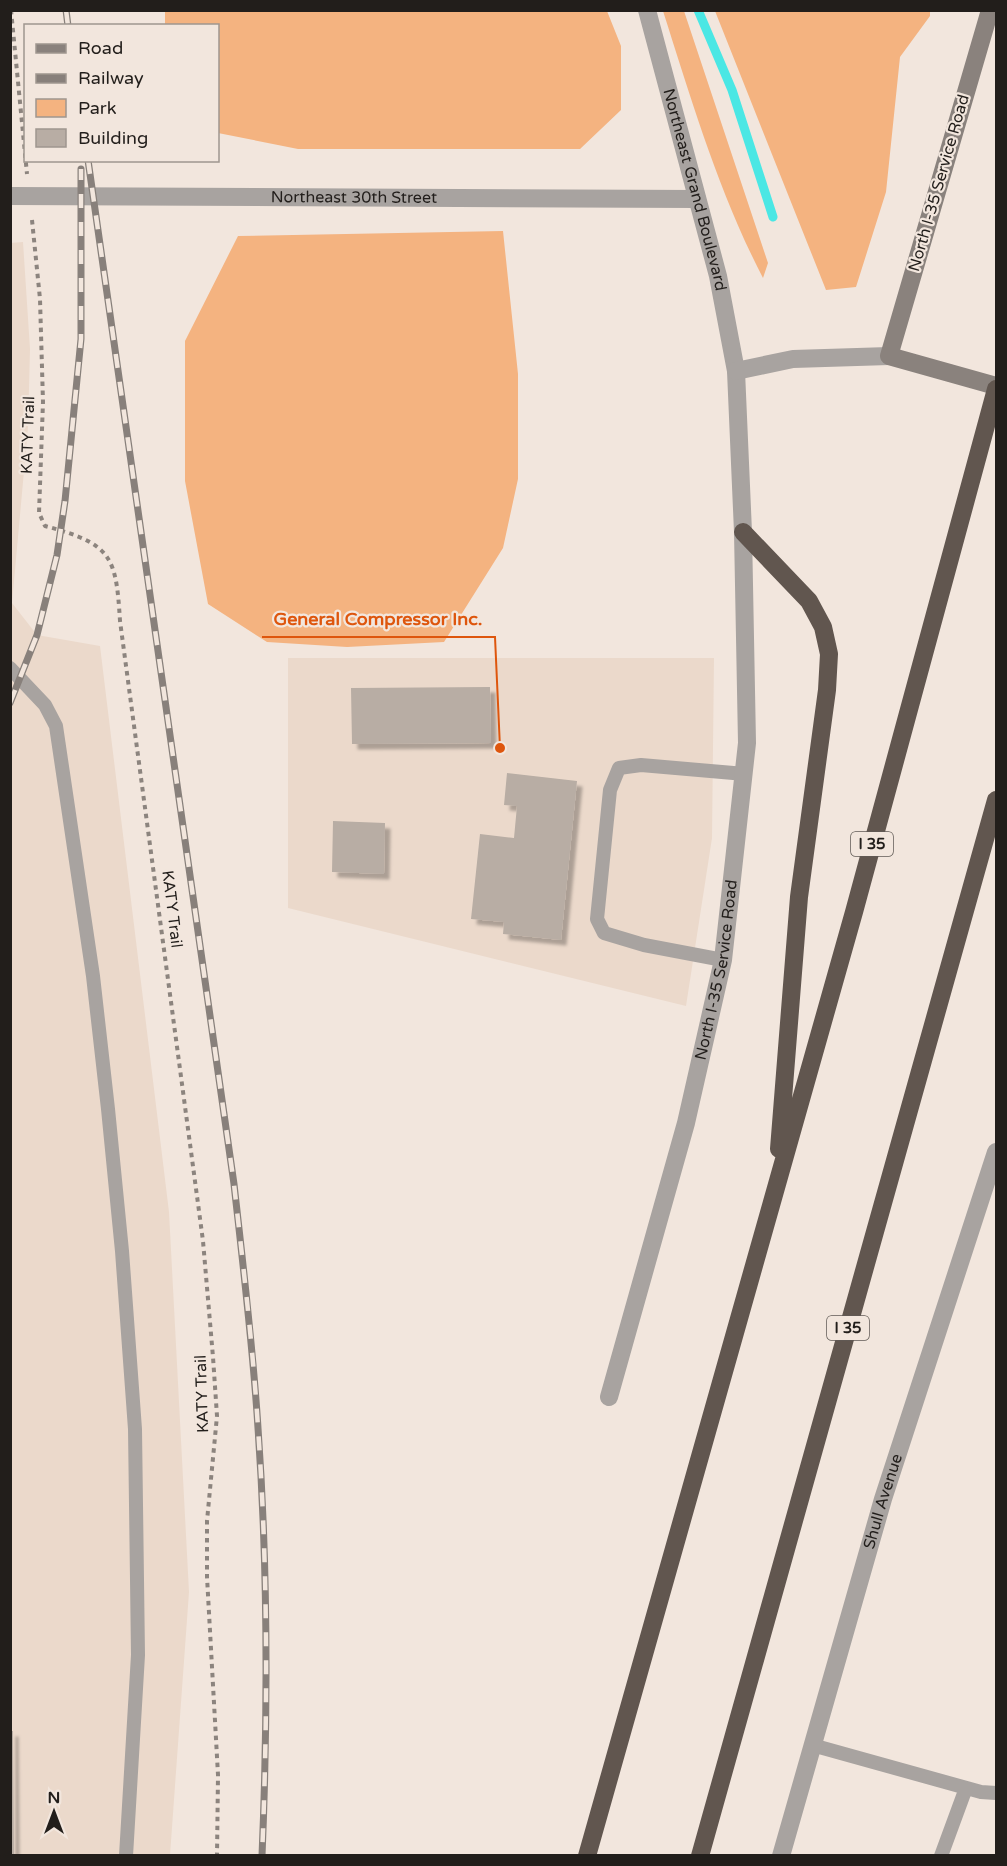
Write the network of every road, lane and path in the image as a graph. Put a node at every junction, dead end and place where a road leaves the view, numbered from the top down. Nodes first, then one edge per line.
1 (10, 10) edge
2 (647, 10) edge
3 (990, 10) edge
4 (20, 196) edge
5 (697, 199) junction
6 (889, 356) junction
7 (736, 372) junction
8 (996, 387) edge
9 (743, 532) junction
10 (13, 674) edge
11 (745, 774) junction
12 (996, 800) edge
13 (723, 960) junction
14 (996, 1152) edge
15 (775, 1190) junction
16 (609, 1396) dead end
17 (812, 1745) junction
18 (966, 1788) junction
19 (996, 1793) edge
20 (126, 1856) edge
21 (217, 1856) edge
22 (587, 1856) edge
23 (700, 1856) edge
24 (781, 1856) edge
25 (941, 1856) edge

1 - 4 path, KATY Trail
2 - 5 street, Northeast Grand Boulevard
3 - 6 main road, North I-35 Service Road
4 - 5 street, Northeast 30th Street
4 - 21 path, KATY Trail
5 - 7 street, Northeast Grand Boulevard
6 - 7 street
6 - 8 main road
7 - 9 street, Northeast Grand Boulevard
8 - 15 highway, I 35
9 - 11 street, North I-35 Service Road
9 - 15 highway
10 - 20 lane
11 - 13 street, North I-35 Service Road
11 - 13 lane
12 - 23 highway, I 35
13 - 16 street, North I-35 Service Road
14 - 17 street, Shull Avenue
15 - 22 highway, I 35
17 - 18 lane
17 - 24 street, Shull Avenue
18 - 19 lane
18 - 25 lane

